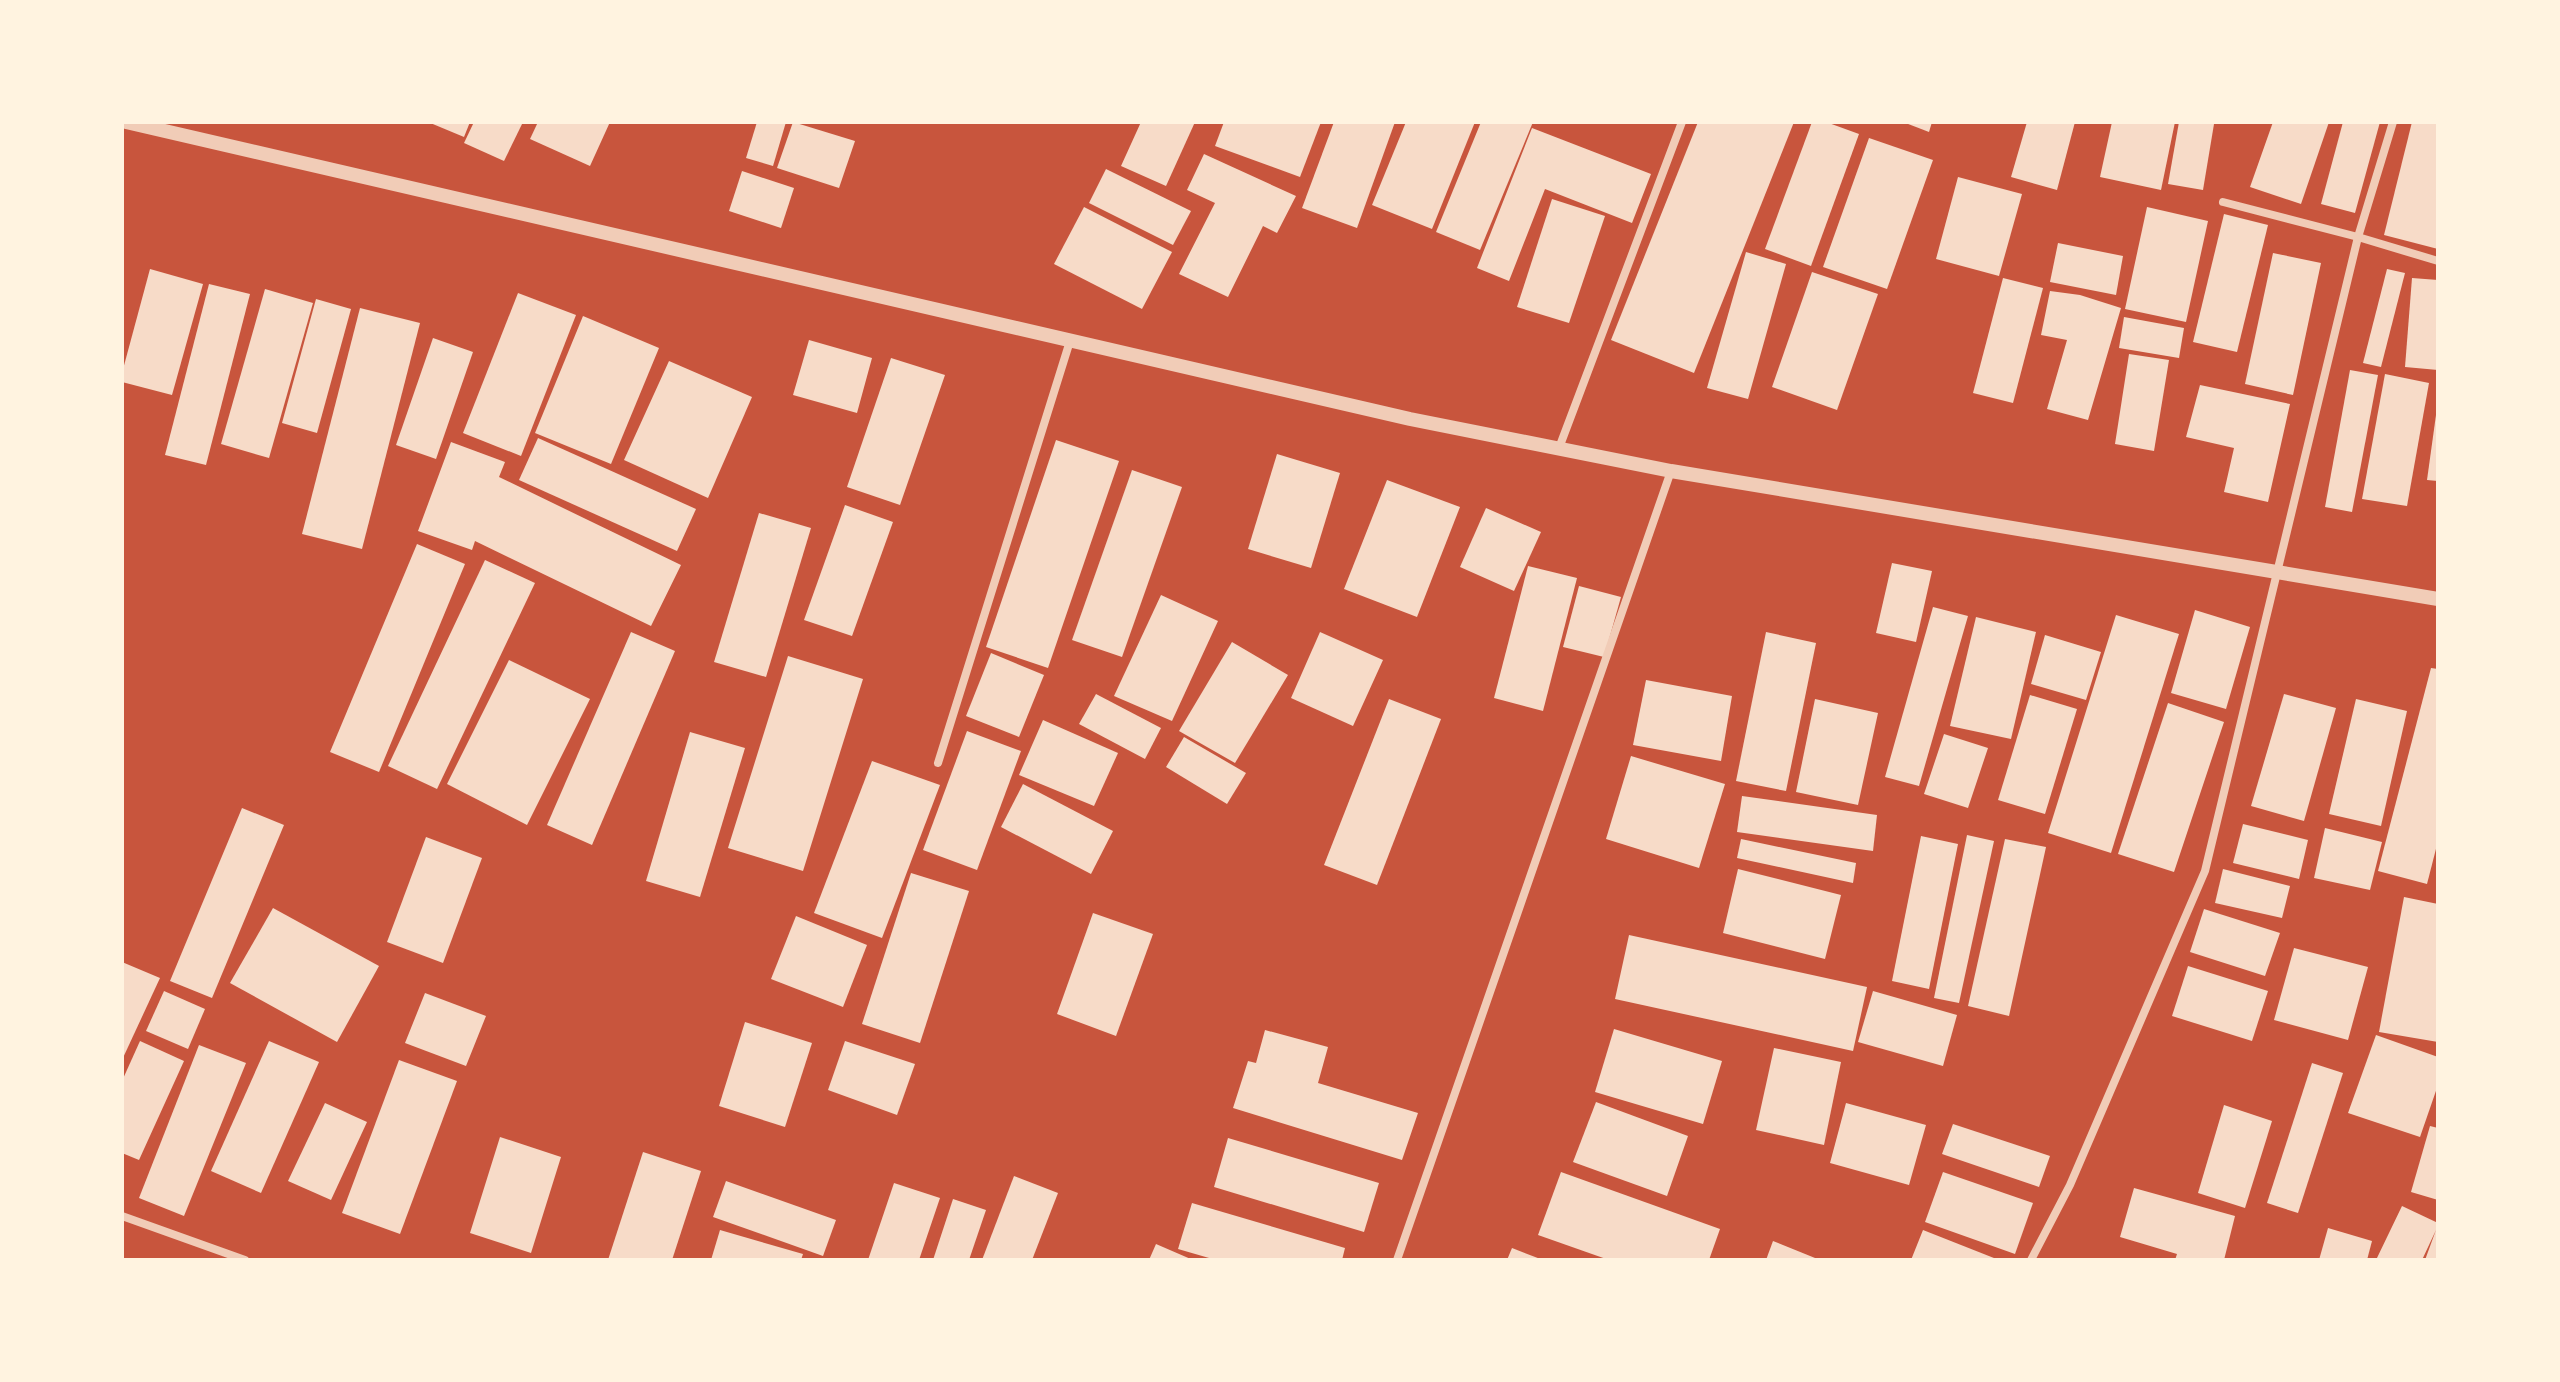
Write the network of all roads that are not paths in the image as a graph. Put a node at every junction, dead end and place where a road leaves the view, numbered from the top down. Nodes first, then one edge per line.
1 (126, 122) edge
2 (1682, 122) edge
3 (2393, 122) edge
4 (2223, 202) dead end
5 (2358, 237) junction
6 (2438, 261) edge
7 (1070, 341) junction
8 (1559, 448) junction
9 (1671, 471) junction
10 (2278, 572) junction
11 (2438, 599) edge
12 (938, 763) dead end
13 (122, 1216) edge
14 (245, 1260) edge
15 (1397, 1260) edge
16 (2031, 1260) edge

1 - 7 street
2 - 8 street
3 - 5 street
4 - 5 street
5 - 6 street
5 - 10 street
7 - 8 street
7 - 12 street
8 - 9 street
9 - 10 street
9 - 15 street
10 - 11 street
10 - 16 street
13 - 14 street

